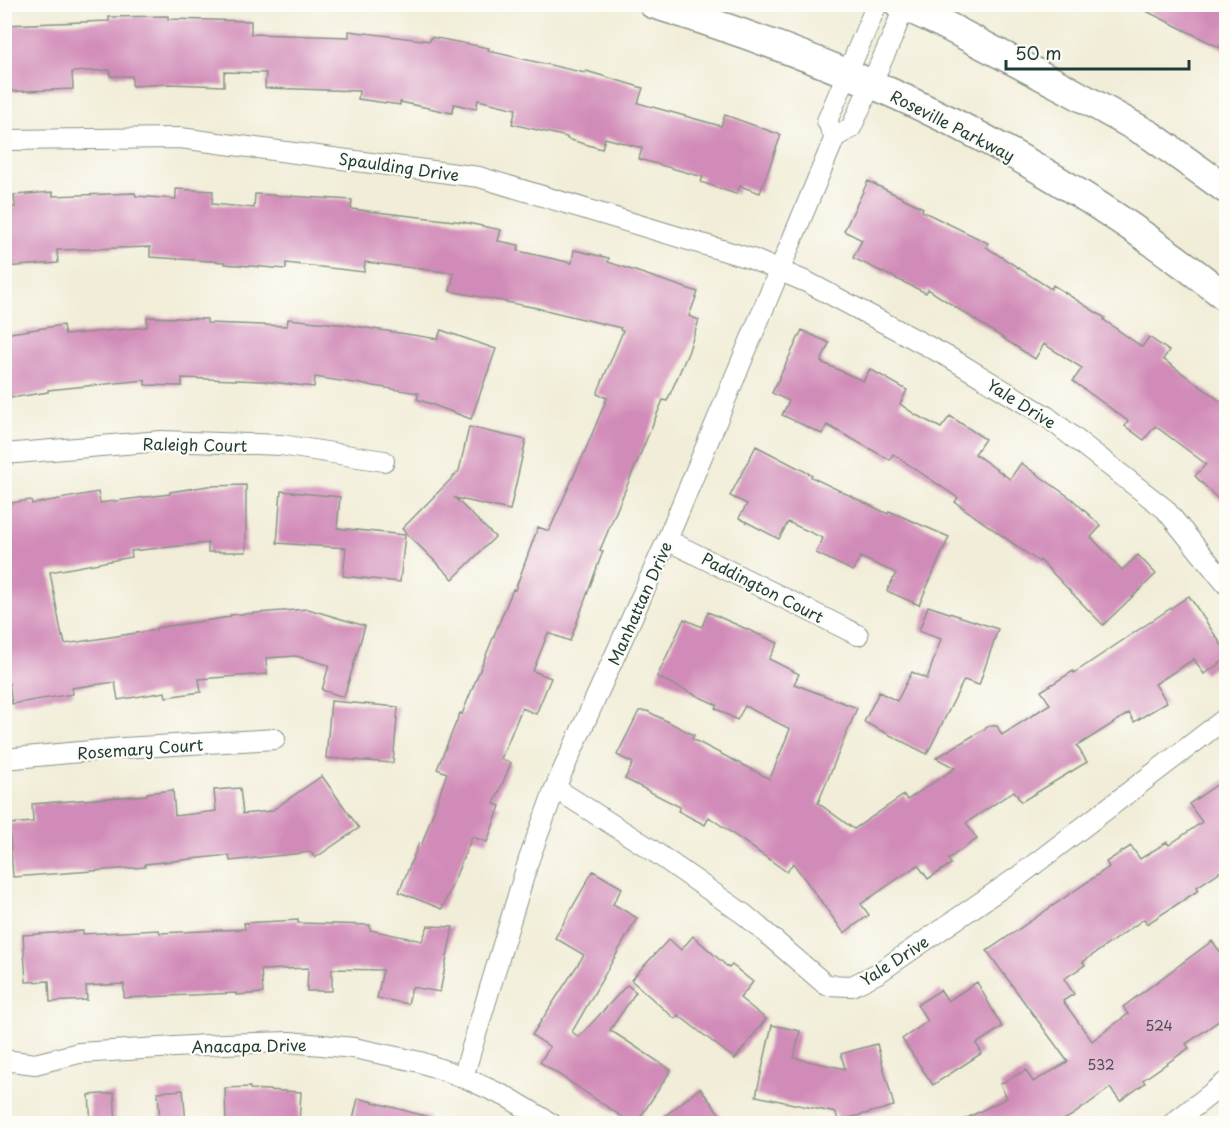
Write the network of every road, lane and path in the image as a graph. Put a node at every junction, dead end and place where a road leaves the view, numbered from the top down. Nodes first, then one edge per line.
1 (653, 4) edge
2 (896, 5) edge
3 (859, 79) junction
4 (835, 137) junction
5 (4, 140) edge
6 (1227, 189) edge
7 (781, 271) junction
8 (1227, 297) edge
9 (4, 454) edge
10 (384, 461) dead end
11 (668, 540) junction
12 (1227, 584) edge
13 (858, 635) dead end
14 (1227, 718) edge
15 (275, 739) dead end
16 (4, 759) edge
17 (555, 788) junction
18 (4, 1060) edge
19 (463, 1077) junction
20 (1227, 1082) edge
21 (552, 1124) edge
22 (1172, 1124) edge

1 - 3 main road, Roseville Parkway
2 - 3 street, Manhattan Drive
2 - 3 street, Manhattan Drive
2 - 6 main road
3 - 4 street, Manhattan Drive
3 - 4 street, Manhattan Drive
3 - 8 main road, Roseville Parkway
4 - 7 street, Manhattan Drive
5 - 7 street, Spaulding Drive
7 - 11 street, Manhattan Drive
7 - 12 street, Yale Drive
9 - 10 street, Raleigh Court
11 - 13 street, Paddington Court
11 - 17 street, Manhattan Drive
14 - 17 street, Yale Drive
15 - 16 street, Rosemary Court
17 - 19 street, Manhattan Drive
18 - 19 street, Anacapa Drive
19 - 21 street, Anacapa Drive
20 - 22 street

